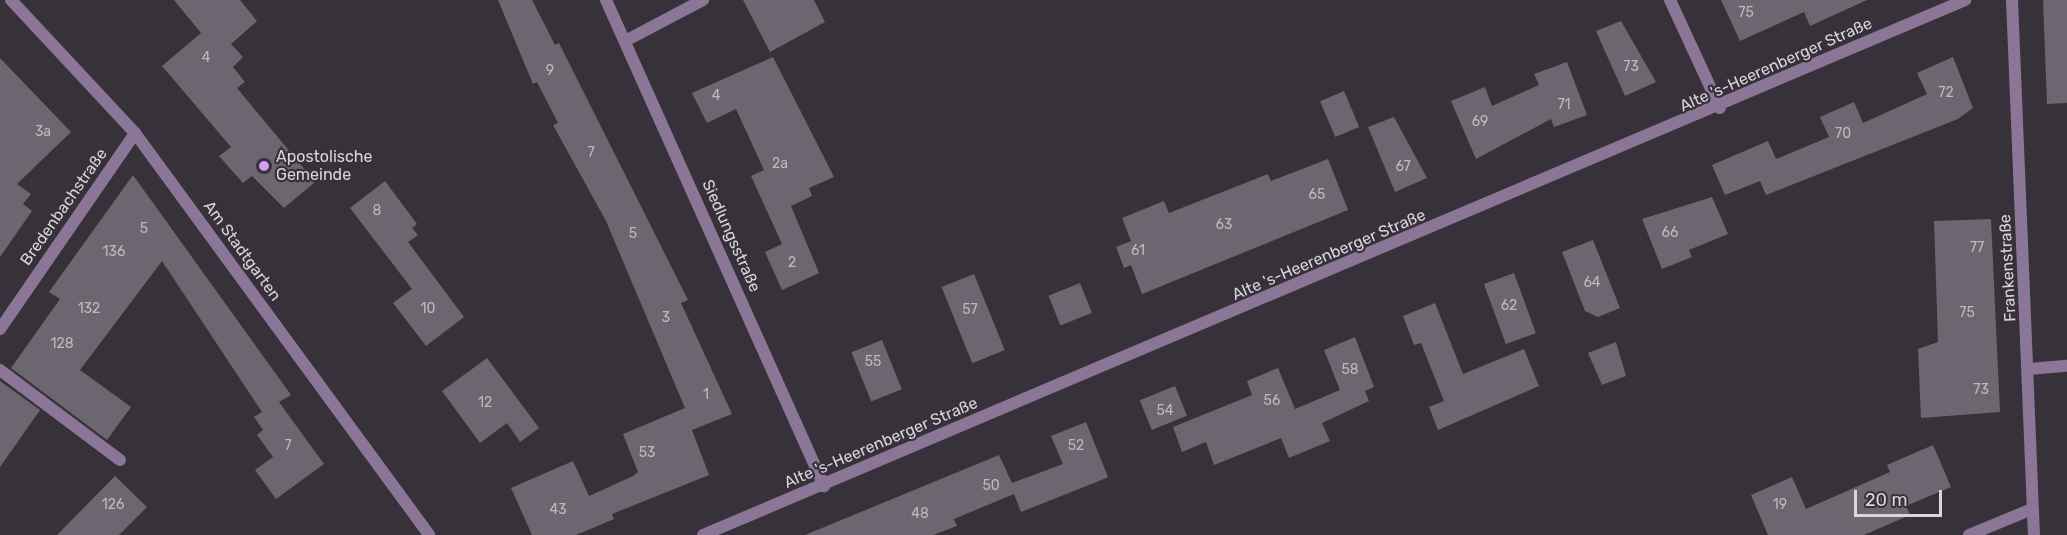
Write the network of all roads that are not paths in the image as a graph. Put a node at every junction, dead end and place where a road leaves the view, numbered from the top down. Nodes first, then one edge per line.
1 (11, 0) edge
2 (606, 0) edge
3 (703, 0) edge
4 (1670, 0) edge
5 (1965, 0) edge
6 (2012, 0) edge
7 (627, 40) junction
8 (1720, 108) junction
9 (135, 133) junction
10 (0, 329) edge
11 (2067, 366) edge
12 (2030, 369) junction
13 (0, 370) edge
14 (120, 460) dead end
15 (824, 486) junction
16 (2032, 509) junction
17 (429, 535) edge
18 (703, 535) edge
19 (1969, 535) edge
20 (2034, 535) edge

1 - 9 street, Am Stadtgarten
2 - 7 street, Siedlungsstraße
3 - 7 street
4 - 8 street
5 - 8 street, Alte 's-Heerenberger Straße
6 - 12 street, Frankenstraße
7 - 15 street, Siedlungsstraße
8 - 15 street, Alte 's-Heerenberger Straße
9 - 10 street, Bredenbachstraße
9 - 17 street, Am Stadtgarten
11 - 12 street
12 - 16 street, Frankenstraße
13 - 14 street
15 - 18 street, Alte 's-Heerenberger Straße
16 - 19 street
16 - 20 street, Frankenstraße

